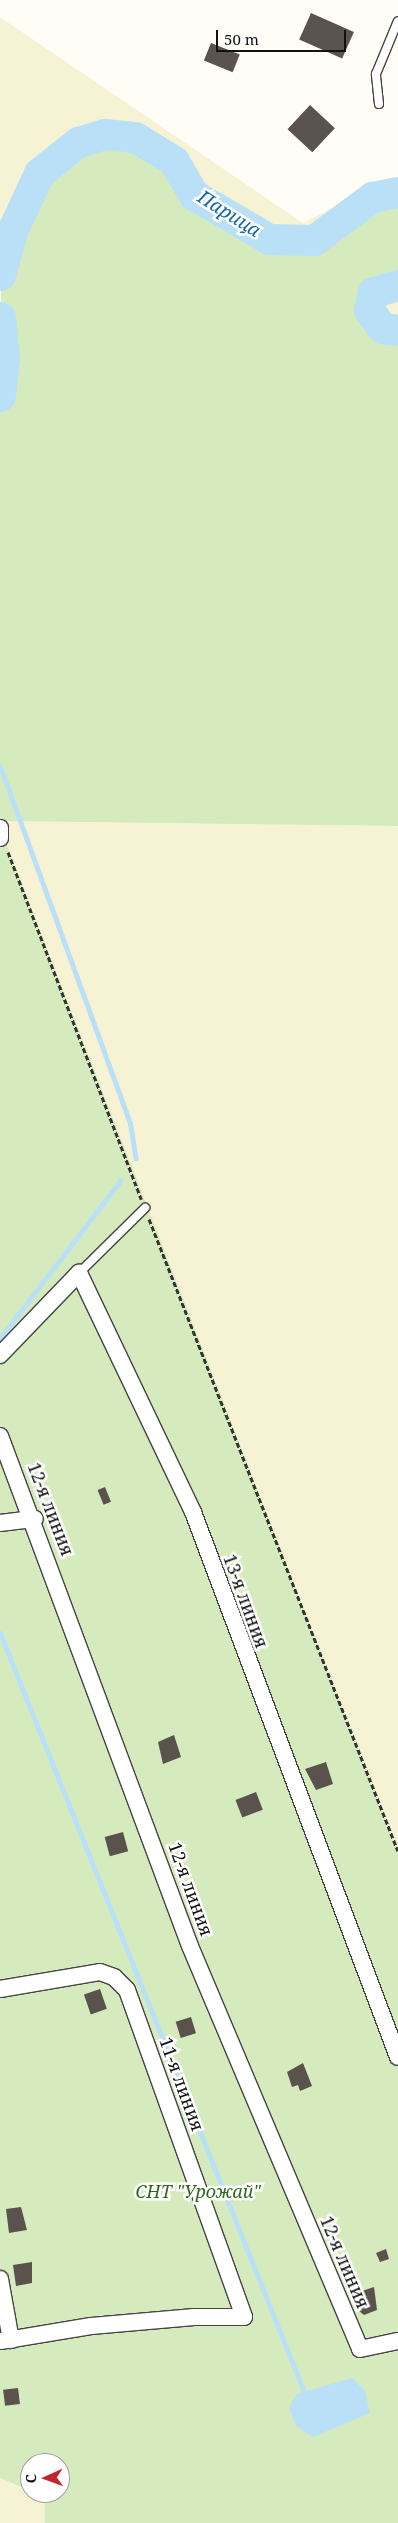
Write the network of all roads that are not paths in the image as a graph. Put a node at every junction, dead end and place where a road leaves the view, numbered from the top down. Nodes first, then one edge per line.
1 (398, 21) edge
2 (379, 104) dead end
3 (145, 1208) road end
4 (79, 1273) junction
5 (0, 1354) edge
6 (0, 1436) edge
7 (35, 1520) junction
8 (0, 1523) edge
9 (0, 1989) edge
10 (398, 2057) edge
11 (0, 2279) edge
12 (6, 2340) edge
13 (398, 2342) edge

1 - 2 lane
3 - 4 lane
4 - 5 street
4 - 10 street, 13-я линия
6 - 7 street, 12-я линия
7 - 8 street
7 - 13 street, 12-я линия
9 - 12 street, 11-я линия
11 - 12 street

